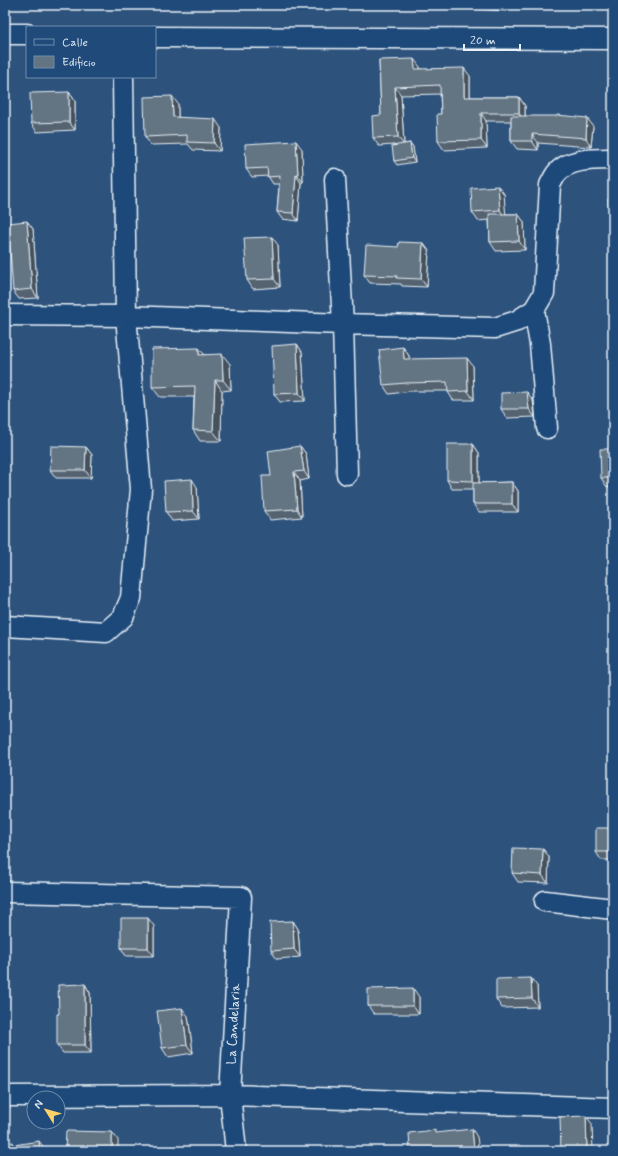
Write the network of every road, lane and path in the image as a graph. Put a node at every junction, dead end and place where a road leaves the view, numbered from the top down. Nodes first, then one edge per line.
1 (5, 34) edge
2 (26, 34) edge
3 (156, 37) edge
4 (613, 39) edge
5 (123, 78) edge
6 (613, 159) edge
7 (335, 180) dead end
8 (534, 310) junction
9 (5, 315) edge
10 (126, 316) junction
11 (343, 324) junction
12 (547, 428) dead end
13 (347, 474) dead end
14 (5, 626) edge
15 (5, 892) edge
16 (545, 901) dead end
17 (613, 909) edge
18 (230, 1095) junction
19 (5, 1096) edge
20 (613, 1108) edge
21 (236, 1151) edge

1 - 2 street
3 - 4 street
5 - 10 street
6 - 8 street
7 - 11 street
8 - 11 street
8 - 12 street
9 - 10 street
10 - 11 street
10 - 14 street
11 - 13 street
15 - 18 street, La Candelaria
16 - 17 street
18 - 19 street
18 - 20 street
18 - 21 street, La Candelaria

